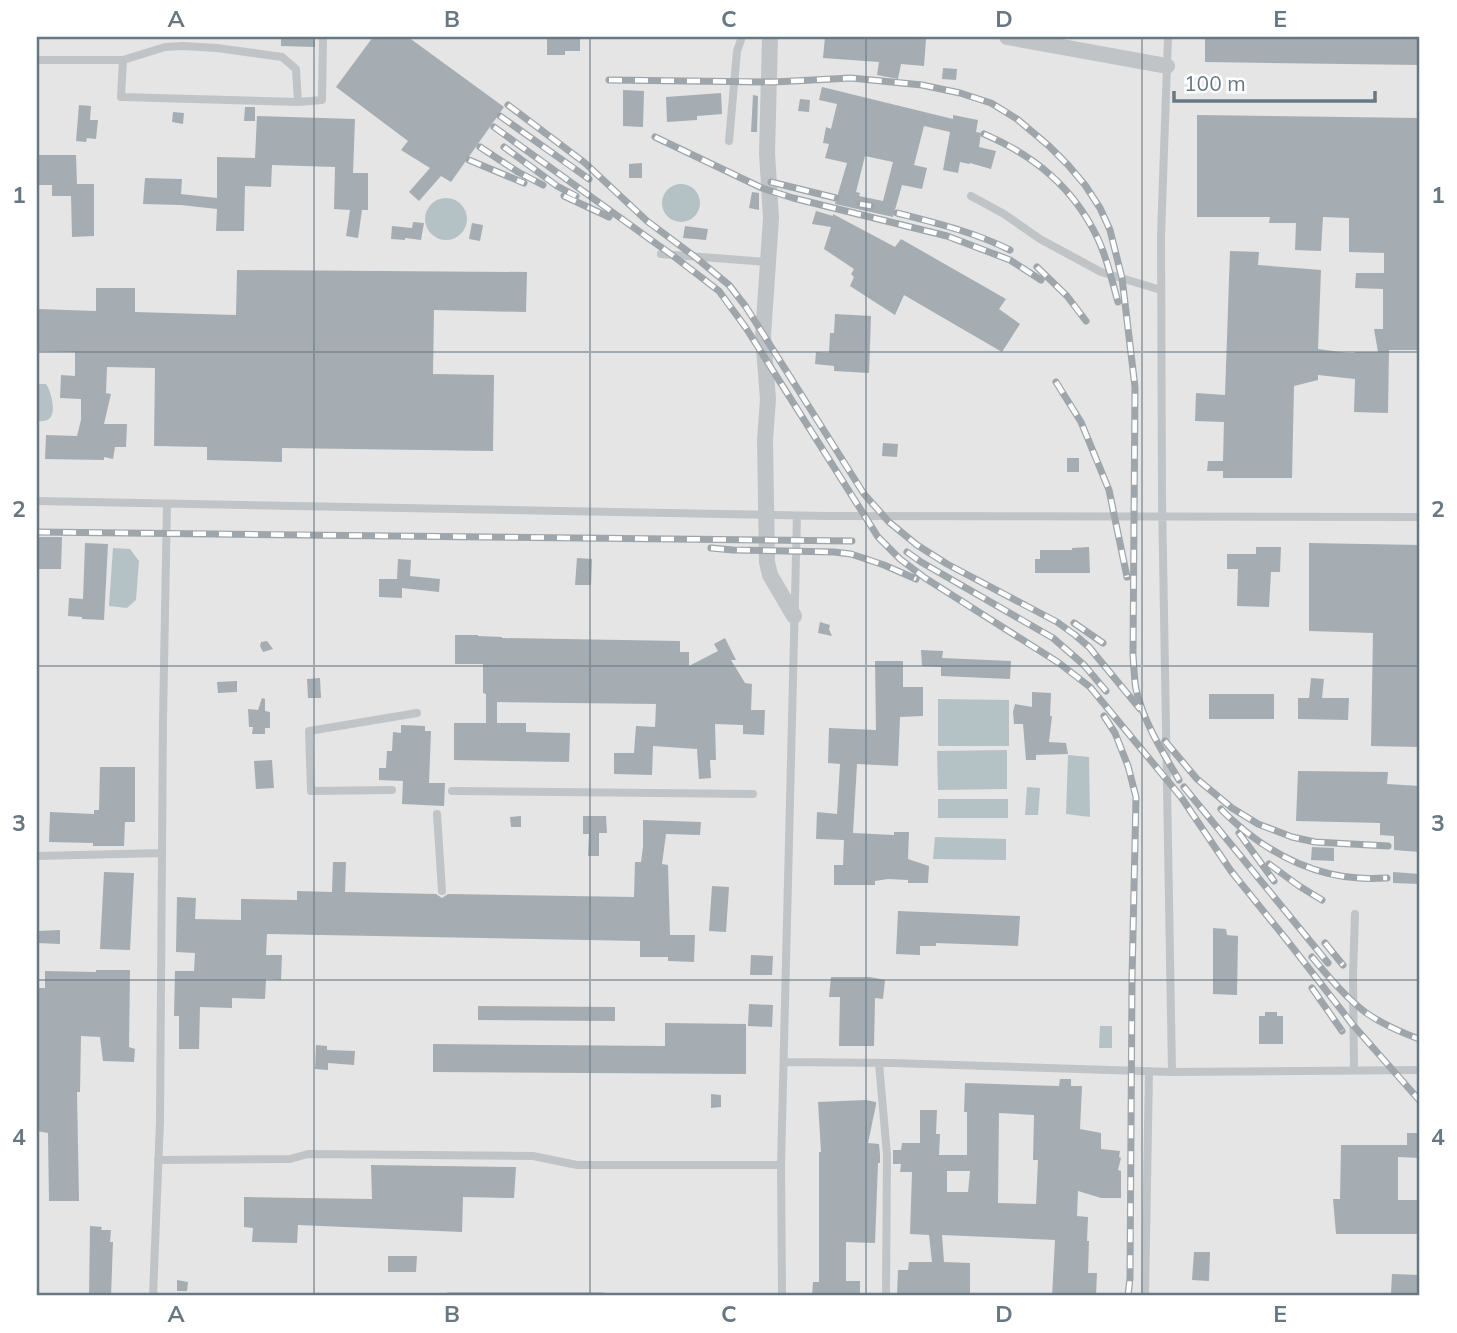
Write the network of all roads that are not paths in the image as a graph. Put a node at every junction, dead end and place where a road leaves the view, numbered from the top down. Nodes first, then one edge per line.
1 (323, 37) edge
2 (741, 37) edge
3 (770, 37) edge
4 (1006, 37) edge
5 (1168, 37) edge
6 (37, 60) edge
7 (123, 60) junction
8 (1167, 66) junction
9 (298, 102) junction
10 (729, 141) dead end
11 (971, 196) dead end
12 (661, 254) dead end
13 (768, 262) junction
14 (1161, 290) junction
15 (37, 501) edge
16 (167, 504) junction
17 (767, 515) junction
18 (797, 516) junction
19 (1164, 516) junction
20 (1416, 517) dead end
21 (794, 615) junction
22 (417, 713) dead end
23 (392, 790) dead end
24 (452, 791) dead end
25 (753, 793) dead end
26 (437, 814) dead end
27 (162, 853) junction
28 (37, 856) edge
29 (442, 891) dead end
30 (1355, 914) dead end
31 (784, 1062) junction
32 (879, 1063) junction
33 (1354, 1070) junction
34 (1420, 1070) edge
35 (1149, 1071) junction
36 (1172, 1072) junction
37 (158, 1160) junction
38 (781, 1165) junction
39 (153, 1296) edge
40 (449, 1296) edge
41 (602, 1296) edge
42 (782, 1296) edge
43 (886, 1296) edge
44 (1145, 1296) edge

1 - 9 lane
2 - 10 lane
3 - 13 street
4 - 8 street
5 - 8 lane
6 - 7 lane
7 - 9 lane
7 - 9 lane
8 - 14 lane
11 - 14 lane
12 - 13 lane
13 - 17 street
14 - 19 lane
15 - 16 lane
16 - 17 lane
16 - 27 lane
17 - 18 lane
17 - 21 street
18 - 19 lane
18 - 21 lane
19 - 20 lane
19 - 36 lane
21 - 31 lane
22 - 23 lane
24 - 25 lane
26 - 29 lane
27 - 28 lane
27 - 37 lane
30 - 33 lane
31 - 32 lane
31 - 38 lane
32 - 35 lane
32 - 43 lane
33 - 34 lane
33 - 36 lane
35 - 36 lane
35 - 44 lane
37 - 38 lane
37 - 39 lane
38 - 42 lane
40 - 41 lane

